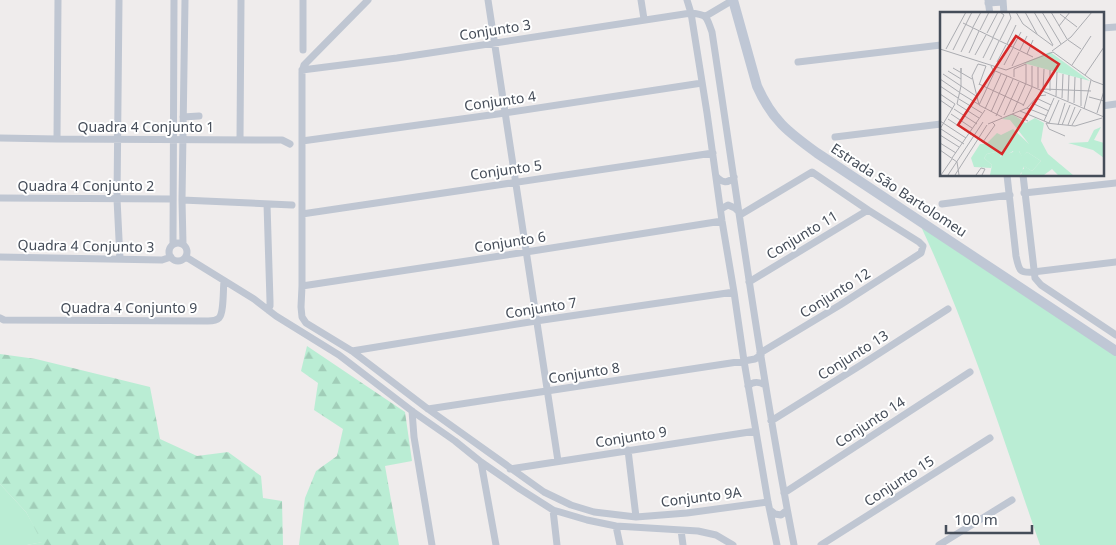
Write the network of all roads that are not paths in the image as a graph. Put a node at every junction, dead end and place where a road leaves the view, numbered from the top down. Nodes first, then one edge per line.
1 (58, 0) edge
2 (119, 0) edge
3 (174, 0) edge
4 (184, 0) edge
5 (241, 0) edge
6 (303, 0) edge
7 (368, 0) edge
8 (488, 0) edge
9 (641, 0) edge
10 (687, 0) edge
11 (691, 0) edge
12 (725, 0) edge
13 (733, 0) edge
14 (1003, 1) edge
15 (988, 2) edge
16 (691, 13) junction
17 (704, 15) junction
18 (644, 19) junction
19 (494, 42) junction
20 (940, 45) edge
21 (303, 50) dead end
22 (798, 62) dead end
23 (302, 70) junction
24 (702, 83) junction
25 (505, 113) junction
26 (199, 116) dead end
27 (183, 117) junction
28 (940, 124) edge
29 (835, 137) dead end
30 (0, 138) edge
31 (58, 139) junction
32 (118, 139) junction
33 (183, 139) junction
34 (173, 140) junction
35 (240, 140) junction
36 (302, 141) junction
37 (290, 144) dead end
38 (713, 153) junction
39 (716, 176) junction
40 (1008, 176) edge
41 (1022, 176) edge
42 (734, 177) junction
43 (516, 182) junction
44 (1116, 183) edge
45 (1024, 193) junction
46 (1010, 195) junction
47 (0, 198) edge
48 (118, 199) junction
49 (172, 199) junction
50 (182, 200) junction
51 (267, 204) junction
52 (942, 204) dead end
53 (292, 205) dead end
54 (721, 209) junction
55 (868, 210) junction
56 (739, 213) junction
57 (302, 214) junction
58 (722, 221) junction
59 (173, 244) junction
60 (183, 244) junction
61 (526, 252) junction
62 (0, 257) edge
63 (171, 257) junction
64 (186, 257) junction
65 (120, 259) junction
66 (1116, 262) edge
67 (1033, 272) junction
68 (224, 281) junction
69 (749, 282) junction
70 (302, 286) junction
71 (734, 292) junction
72 (948, 308) dead end
73 (268, 310) junction
74 (0, 318) edge
75 (536, 321) junction
76 (1116, 335) edge
77 (352, 351) junction
78 (1116, 351) edge
79 (761, 354) junction
80 (744, 361) junction
81 (970, 372) dead end
82 (765, 385) junction
83 (748, 386) junction
84 (547, 391) junction
85 (428, 408) junction
86 (412, 411) junction
87 (772, 421) junction
88 (756, 431) junction
89 (990, 438) dead end
90 (628, 450) junction
91 (558, 461) junction
92 (481, 462) junction
93 (510, 468) junction
94 (784, 493) junction
95 (1012, 500) dead end
96 (768, 502) junction
97 (552, 510) junction
98 (770, 510) junction
99 (787, 510) junction
100 (636, 517) junction
101 (616, 526) junction
102 (681, 530) junction
103 (432, 545) edge
104 (496, 545) edge
105 (557, 545) edge
106 (620, 545) edge
107 (683, 545) edge
108 (733, 545) edge
109 (777, 545) edge
110 (794, 545) edge
111 (821, 545) edge
112 (939, 545) edge

1 - 31 street
2 - 32 street
3 - 34 street
4 - 27 street
5 - 35 street
6 - 21 street
7 - 23 street
8 - 19 street
9 - 18 street
10 - 16 street
11 - 16 street
12 - 17 street
13 - 17 street
13 - 78 street, Estrada São Bartolomeu
14 - 15 street
16 - 17 street, Conjunto 3
16 - 18 street, Conjunto 3
16 - 24 street
17 - 42 street
18 - 19 street, Conjunto 3
19 - 23 street, Conjunto 3
19 - 25 street
20 - 22 street
23 - 36 street
24 - 25 street, Conjunto 4
24 - 38 street
25 - 36 street, Conjunto 4
25 - 43 street
26 - 27 street
27 - 33 street
28 - 29 street
30 - 31 street, Quadra 4 Conjunto 1
31 - 32 street, Quadra 4 Conjunto 1
32 - 34 street, Quadra 4 Conjunto 1
32 - 48 street
33 - 34 street, Quadra 4 Conjunto 1
33 - 35 street, Quadra 4 Conjunto 1
33 - 50 street
34 - 49 street
35 - 37 street, Quadra 4 Conjunto 1
36 - 57 street
38 - 39 street
38 - 43 street, Conjunto 5
39 - 42 street
39 - 54 street
40 - 46 street
41 - 45 street
42 - 56 street
43 - 57 street, Conjunto 5
43 - 61 street
44 - 45 street
45 - 67 street
46 - 52 street
46 - 67 street
47 - 48 street, Quadra 4 Conjunto 2
48 - 49 street, Quadra 4 Conjunto 2
48 - 65 street
49 - 59 street
50 - 51 street
50 - 60 street
51 - 53 street
51 - 73 street
54 - 56 street
54 - 58 street
55 - 56 street
55 - 69 street, Conjunto 11
55 - 79 street, Conjunto 12
56 - 69 street
57 - 70 street
58 - 61 street, Conjunto 6
58 - 71 street
59 - 60 street
59 - 63 street
60 - 64 street
61 - 70 street, Conjunto 6
61 - 75 street
62 - 65 street, Quadra 4 Conjunto 3
63 - 64 street
63 - 65 street, Quadra 4 Conjunto 3
64 - 68 street
66 - 67 street
67 - 76 street
68 - 73 street
68 - 74 street, Quadra 4 Conjunto 9
69 - 79 street
70 - 77 street, Conjunto 9A
71 - 75 street, Conjunto 7
71 - 80 street
72 - 87 street, Conjunto 13
73 - 86 street
75 - 77 street, Conjunto 7
75 - 84 street
77 - 85 street, Conjunto 9A
79 - 80 street, Conjunto 12
79 - 82 street
80 - 83 street
80 - 84 street, Conjunto 8
81 - 94 street, Conjunto 14
82 - 83 street
82 - 87 street
83 - 88 street
84 - 85 street, Conjunto 8
84 - 91 street
85 - 93 street, Conjunto 9A
86 - 92 street
86 - 103 street
87 - 94 street
88 - 90 street, Conjunto 9
88 - 96 street
89 - 111 street, Conjunto 15
90 - 91 street, Conjunto 9
90 - 100 street
91 - 93 street, Conjunto 9
92 - 97 street
92 - 104 street
93 - 100 street, Conjunto 9A
94 - 99 street
95 - 112 street
96 - 98 street
96 - 100 street, Conjunto 9A
97 - 101 street
97 - 105 street
98 - 99 street
98 - 109 street
99 - 110 street
101 - 102 street
101 - 106 street
102 - 107 street
102 - 108 street

